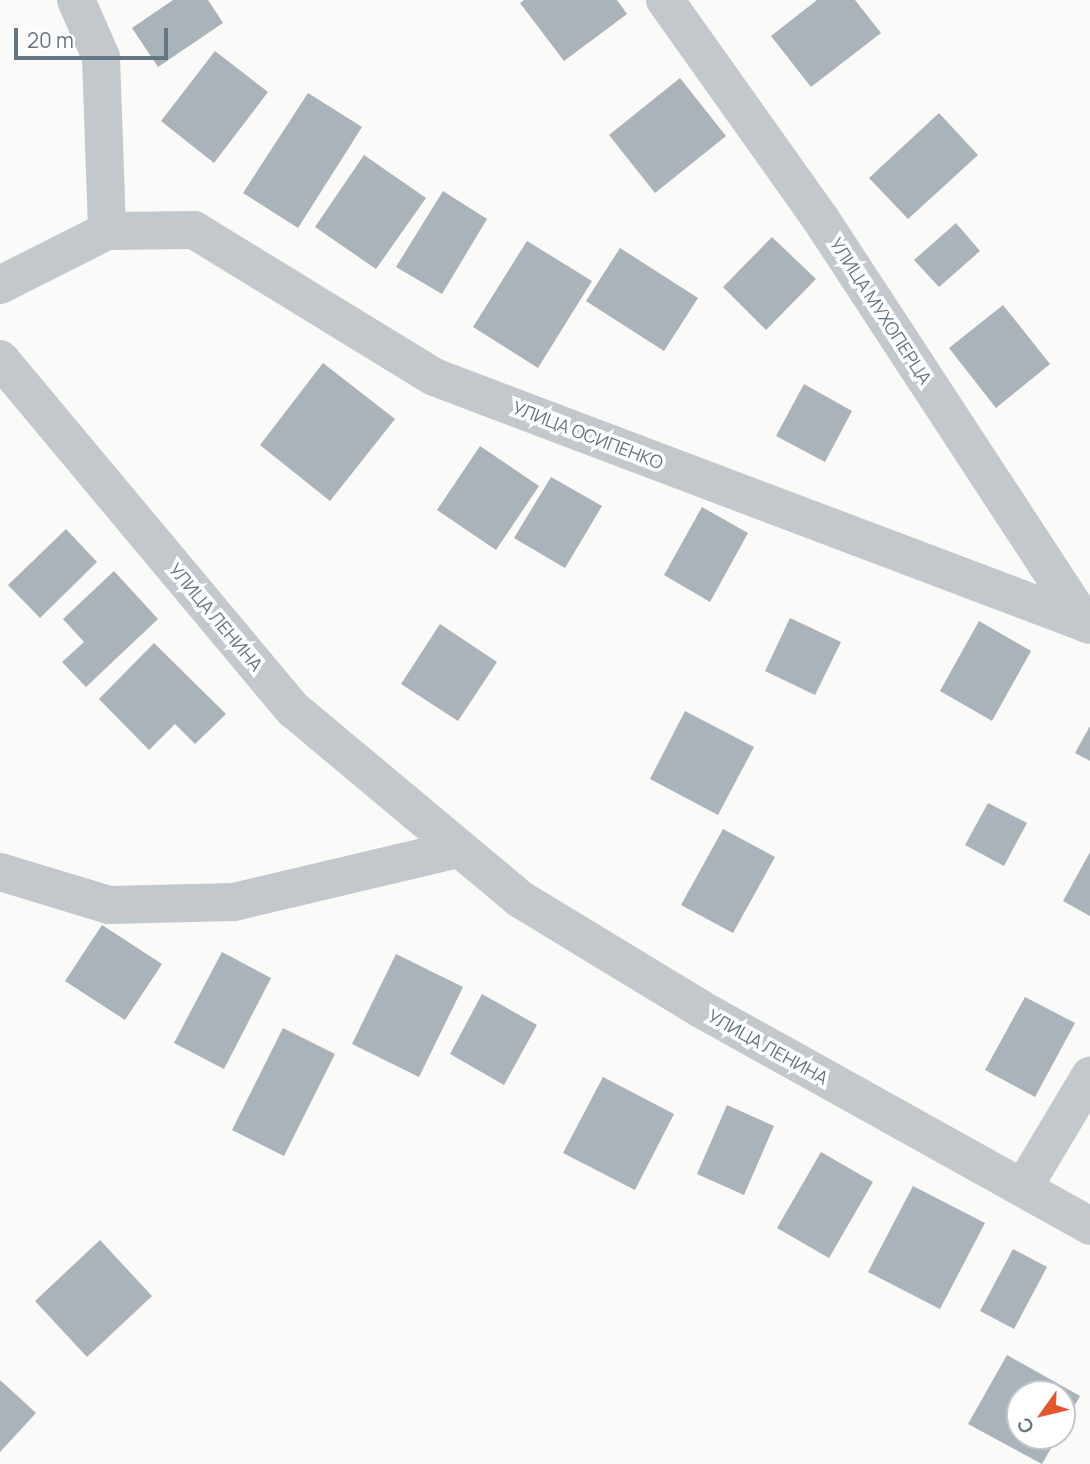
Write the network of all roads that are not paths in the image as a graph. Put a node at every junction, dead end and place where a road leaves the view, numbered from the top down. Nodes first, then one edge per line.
1 (76, 0) edge
2 (665, 0) edge
3 (107, 231) junction
4 (0, 285) edge
5 (0, 359) edge
6 (1088, 624) edge
7 (458, 849) junction
8 (0, 872) edge
9 (1090, 1076) edge
10 (1023, 1188) junction
11 (1090, 1226) edge

1 - 3 street
2 - 6 street, УЛИЦА МУХОПЕРЦА
3 - 4 street, УЛИЦА ОСИПЕНКО
3 - 6 street, УЛИЦА ОСИПЕНКО
5 - 7 street, УЛИЦА ЛЕНИНА
7 - 8 street
7 - 10 street, УЛИЦА ЛЕНИНА
9 - 10 street
10 - 11 street, УЛИЦА ЛЕНИНА

